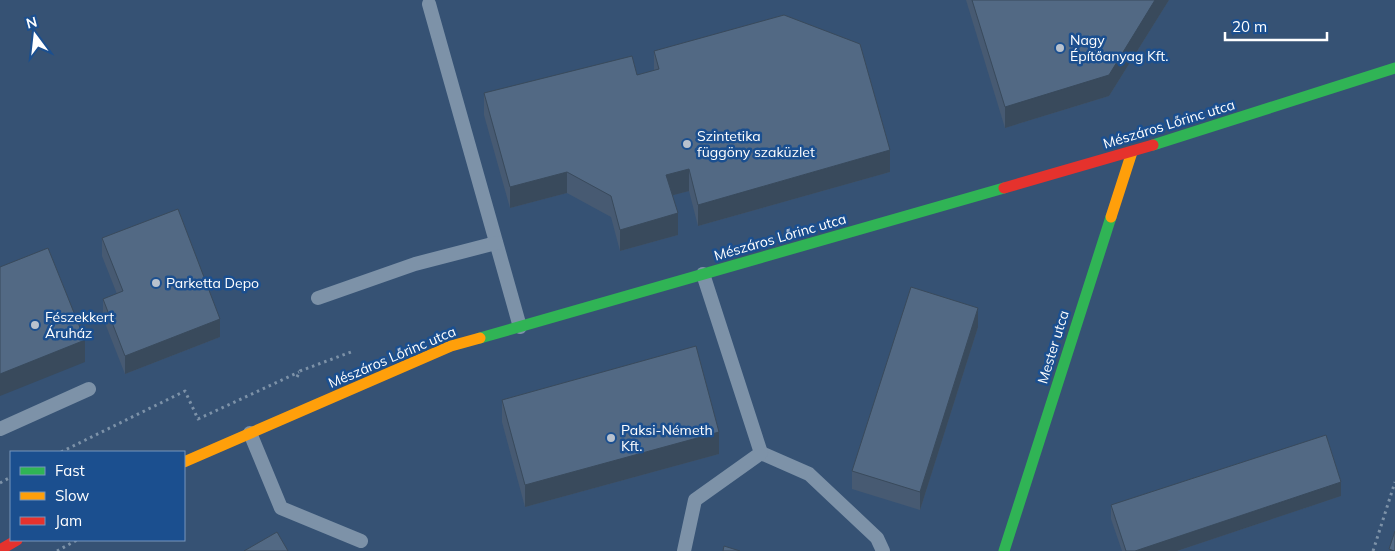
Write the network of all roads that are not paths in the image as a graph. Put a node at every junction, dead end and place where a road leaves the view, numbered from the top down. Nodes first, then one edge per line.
1 (429, 4) dead end
2 (1395, 68) edge
3 (1132, 152) junction
4 (496, 244) junction
5 (703, 274) junction
6 (318, 298) dead end
7 (520, 327) junction
8 (90, 389) dead end
9 (0, 430) edge
10 (250, 433) junction
11 (761, 453) junction
12 (185, 462) edge
13 (15, 541) edge
14 (360, 541) dead end
15 (0, 550) edge
16 (684, 551) edge
17 (882, 551) edge
18 (1004, 551) edge

1 - 4 lane
2 - 3 street, Mészáros Lőrinc utca
3 - 5 street, Mészáros Lőrinc utca
3 - 18 street, Mester utca
4 - 6 lane
4 - 7 lane
5 - 7 street, Mészáros Lőrinc utca
5 - 11 lane
7 - 10 street, Mészáros Lőrinc utca
8 - 9 lane
10 - 12 street, Mészáros Lőrinc utca
10 - 14 lane
11 - 16 lane
11 - 17 lane
13 - 15 street

